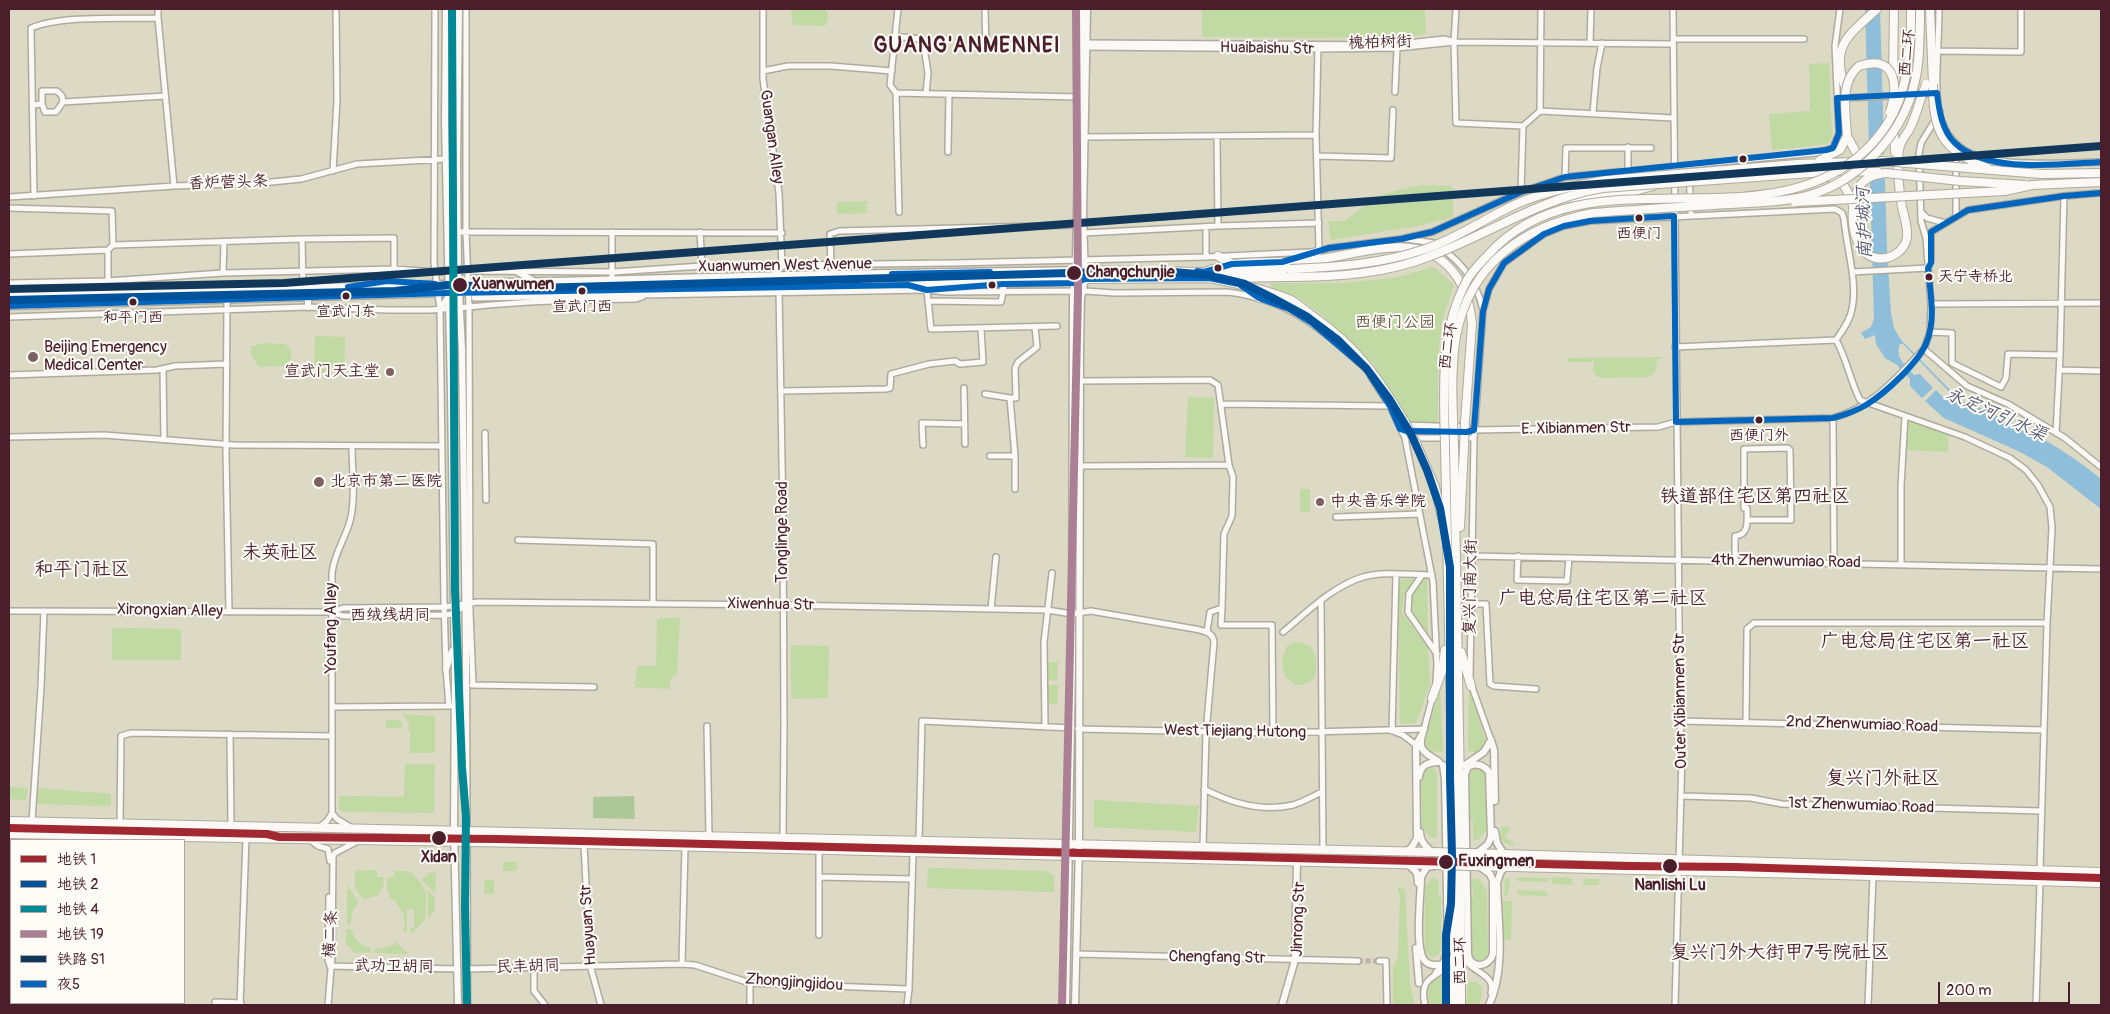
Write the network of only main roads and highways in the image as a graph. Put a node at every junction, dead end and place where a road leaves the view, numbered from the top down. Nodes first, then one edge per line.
1 (446, 9) edge
2 (459, 9) edge
3 (1080, 9) edge
4 (1086, 9) edge
5 (1878, 9) edge
6 (1894, 9) edge
7 (1911, 9) edge
8 (1920, 9) edge
9 (1930, 9) edge
10 (1083, 45) junction
11 (1929, 84) junction
12 (1845, 87) junction
13 (1887, 124) junction
14 (1846, 136) junction
15 (1883, 161) junction
16 (1797, 164) junction
17 (2101, 167) edge
18 (1898, 169) junction
19 (1993, 171) junction
20 (1886, 173) junction
21 (2078, 174) junction
22 (2101, 174) edge
23 (1756, 177) junction
24 (2101, 182) edge
25 (2080, 183) junction
26 (2037, 185) junction
27 (2101, 187) edge
28 (1852, 194) junction
29 (1776, 201) junction
30 (1319, 251) road end
31 (1218, 256) road end
32 (1282, 262) junction
33 (1232, 264) junction
34 (782, 266) road end
35 (814, 266) road end
36 (1076, 270) junction
37 (1085, 270) junction
38 (518, 272) road end
39 (827, 274) junction
40 (1207, 275) junction
41 (772, 277) junction
42 (1085, 279) junction
43 (1075, 281) junction
44 (535, 282) junction
45 (1003, 282) junction
46 (459, 283) junction
47 (447, 284) junction
48 (1239, 284) junction
49 (908, 285) junction
50 (927, 290) road end
51 (1003, 292) road end
52 (460, 293) junction
53 (9, 295) edge
54 (448, 295) junction
55 (308, 298) junction
56 (1259, 298) road end
57 (9, 306) edge
58 (308, 307) road end
59 (1447, 545) junction
60 (1456, 556) junction
61 (1448, 628) junction
62 (1457, 632) junction
63 (453, 647) junction
64 (446, 669) road end
65 (1471, 686) road end
66 (1432, 698) road end
67 (1075, 729) junction
68 (1441, 764) junction
69 (1452, 776) junction
70 (1460, 788) junction
71 (9, 821) edge
72 (454, 830) junction
73 (467, 830) junction
74 (9, 834) edge
75 (80, 838) edge
76 (454, 842) junction
77 (467, 842) junction
78 (1070, 845) junction
79 (1079, 845) junction
80 (1406, 852) junction
81 (1432, 852) junction
82 (1473, 853) junction
83 (1504, 854) junction
84 (1074, 858) junction
85 (1299, 861) junction
86 (1407, 864) junction
87 (1435, 865) junction
88 (1479, 866) junction
89 (1508, 867) junction
90 (2101, 872) edge
91 (2101, 883) edge
92 (1458, 949) junction
93 (1470, 960) junction
94 (1444, 964) junction
95 (1475, 968) road end
96 (1436, 973) road end
97 (1419, 983) road end
98 (458, 1005) edge
99 (467, 1005) edge
100 (1066, 1005) edge
101 (1075, 1005) edge
102 (1284, 1005) edge
103 (1453, 1005) edge
104 (1461, 1005) edge
105 (1488, 1005) edge

1 - 47 main road
2 - 46 main road
3 - 10 main road
4 - 10 main road
5 - 12 highway
6 - 18 highway, bridge
7 - 13 highway, 西二环, bridge
8 - 29 highway, 西二环, bridge
9 - 11 highway
10 - 36 main road
10 - 37 main road
11 - 18 highway, bridge
11 - 19 highway, bridge
12 - 13 highway, bridge
12 - 14 highway, bridge
13 - 59 highway, 西二环, bridge
14 - 15 highway, bridge
14 - 16 highway
15 - 16 highway, bridge
15 - 19 highway, bridge
16 - 40 highway, bridge
17 - 21 highway
18 - 28 highway
19 - 21 highway, bridge
20 - 23 highway, bridge
20 - 26 highway, bridge
20 - 28 highway
21 - 22 highway
23 - 28 highway, bridge
23 - 40 highway, bridge
24 - 25 highway
25 - 26 highway
25 - 27 highway
26 - 29 highway, bridge
29 - 60 highway, 西二环, bridge
30 - 32 highway
31 - 33 highway
32 - 33 highway
32 - 60 highway, bridge
33 - 40 highway
34 - 41 main road
35 - 39 main road
36 - 37 main road, Xuanwumen West Avenue
36 - 39 main road, Xuanwumen West Avenue
36 - 43 main road
37 - 40 highway
37 - 42 main road
38 - 44 main road
39 - 41 main road, Xuanwumen West Avenue
40 - 42 highway
40 - 48 highway
41 - 44 main road, Xuanwumen West Avenue
42 - 43 main road, Xuanwumen West Avenue
42 - 67 main road
43 - 45 main road, Xuanwumen West Avenue
43 - 67 main road
44 - 46 main road, Xuanwumen West Avenue
45 - 49 main road, Xuanwumen West Avenue
45 - 51 main road
46 - 47 main road, Xuanwumen West Avenue
46 - 52 main road
47 - 53 main road, Xuanwumen West Avenue
47 - 54 main road
48 - 56 highway
48 - 59 highway, bridge
49 - 50 main road
49 - 52 main road, Xuanwumen West Avenue
52 - 54 main road, Xuanwumen West Avenue
52 - 73 main road
54 - 55 main road, Xuanwumen West Avenue
54 - 63 main road
55 - 57 main road, Xuanwumen West Avenue
55 - 58 main road
59 - 61 highway, 西二环
60 - 62 highway, 西二环
61 - 66 highway
61 - 69 highway, 西二环
62 - 65 highway
62 - 70 highway, 西二环
63 - 64 main road
63 - 72 main road
67 - 78 main road
67 - 79 main road
68 - 69 main road
68 - 80 main road
68 - 81 main road
68 - 94 main road
69 - 92 highway, 西二环
70 - 83 main road
70 - 92 highway, 西二环
71 - 72 highway
72 - 73 highway
72 - 76 main road
73 - 77 main road
73 - 78 highway
74 - 75 highway
75 - 76 highway
76 - 77 highway
76 - 98 main road
77 - 84 highway
77 - 99 main road
78 - 79 highway
78 - 84 main road
79 - 80 highway
79 - 84 main road
80 - 81 highway
81 - 82 highway, bridge
82 - 83 highway
82 - 93 main road
83 - 90 highway
84 - 85 highway
84 - 100 main road
84 - 101 main road
85 - 86 highway
85 - 102 main road
86 - 87 highway
86 - 97 main road
87 - 88 highway, bridge
87 - 94 main road
88 - 89 highway
88 - 93 main road
89 - 91 highway
89 - 105 main road
92 - 103 highway, 西二环
92 - 104 highway, 西二环
93 - 95 main road
94 - 96 main road

